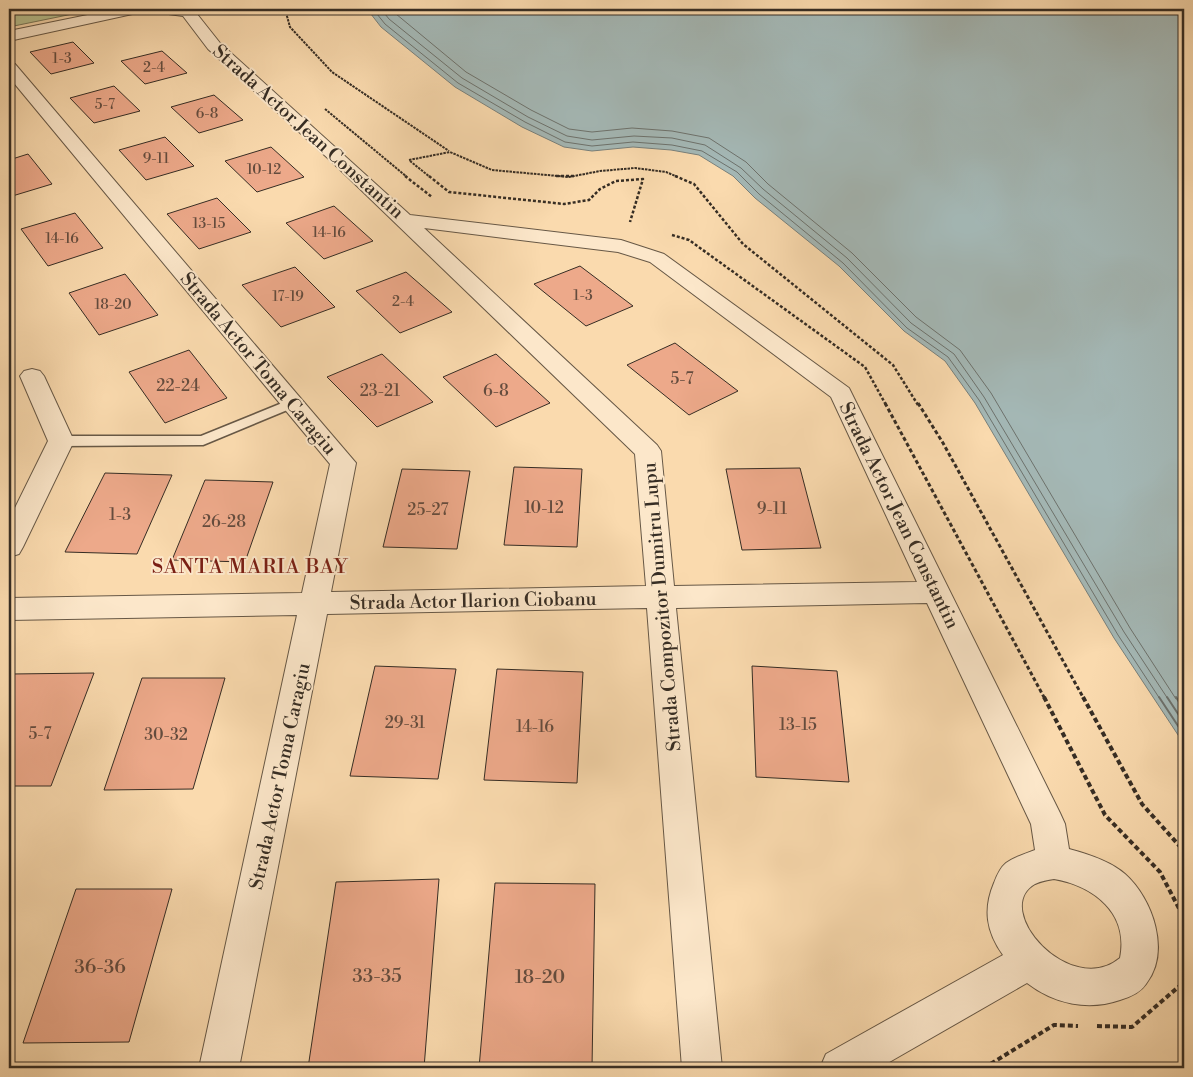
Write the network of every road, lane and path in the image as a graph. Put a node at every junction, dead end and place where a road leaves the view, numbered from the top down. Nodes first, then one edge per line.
1 (137, 9) edge
2 (159, 9) edge
3 (238, 9) edge
4 (285, 9) edge
5 (192, 10) edge
6 (220, 10) edge
7 (226, 18) dead end
8 (9, 36) edge
9 (9, 67) edge
10 (318, 103) dead end
11 (450, 152) dead end
12 (409, 160) dead end
13 (439, 199) dead end
14 (404, 220) junction
15 (638, 224) dead end
16 (664, 232) dead end
17 (32, 376) dead end
18 (292, 403) junction
19 (61, 442) junction
20 (9, 547) edge
21 (937, 592) junction
22 (660, 597) junction
23 (314, 603) junction
24 (9, 609) edge
25 (1054, 863) junction
26 (1184, 918) edge
27 (1029, 960) junction
28 (220, 1068) edge
29 (702, 1068) edge
30 (840, 1068) edge

1 - 8 street
2 - 5 street
3 - 6 path
4 - 11 path
5 - 14 street, Strada Actor Jean Constantin
6 - 7 path
9 - 18 street, Strada Actor Toma Caragiu
10 - 13 path
12 - 15 path
14 - 21 street, Strada Actor Jean Constantin
14 - 22 street, Strada Compozitor Dumitru Lupu
16 - 26 path
17 - 19 street
18 - 19 lane
18 - 23 street, Strada Actor Toma Caragiu
19 - 20 street
21 - 22 street, Strada Actor Ilarion Ciobanu
21 - 25 street, Strada Actor Jean Constantin
22 - 23 street, Strada Actor Ilarion Ciobanu
22 - 29 street, Strada Compozitor Dumitru Lupu
23 - 24 street, Strada Actor Ilarion Ciobanu
23 - 28 street, Strada Actor Toma Caragiu
25 - 27 street
25 - 27 street
27 - 30 street

